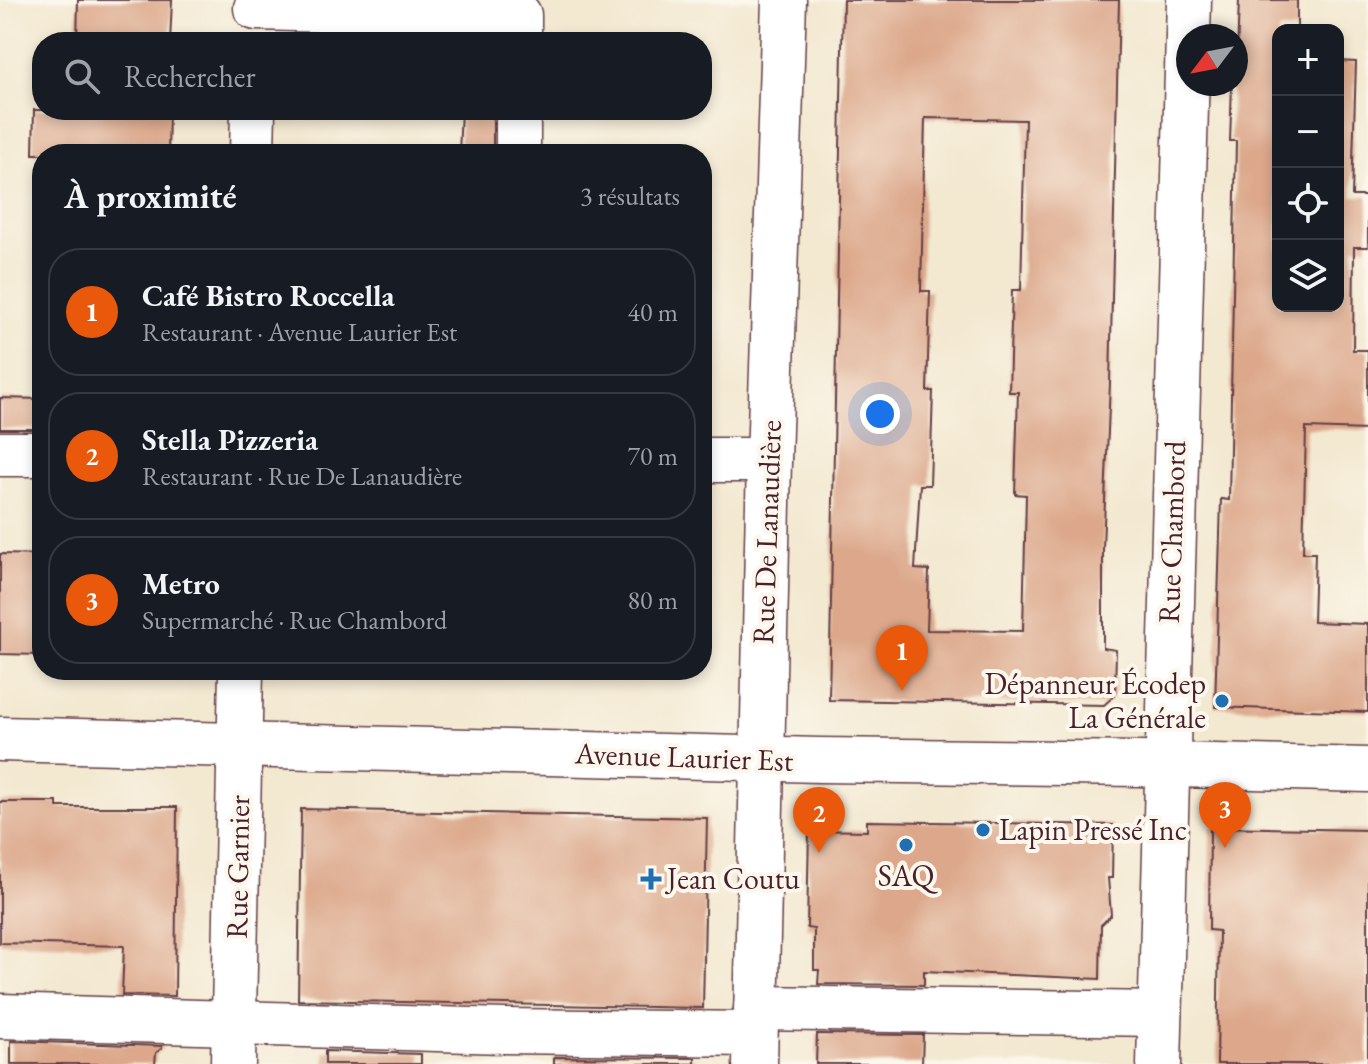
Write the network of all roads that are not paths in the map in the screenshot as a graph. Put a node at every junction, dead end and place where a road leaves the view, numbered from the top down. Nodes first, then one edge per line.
1 (784, 0) edge
2 (1189, 0) edge
3 (256, 17) edge
4 (519, 32) edge
5 (253, 120) edge
6 (518, 120) edge
7 (252, 144) edge
8 (518, 144) edge
9 (0, 454) edge
10 (32, 454) edge
11 (712, 460) edge
12 (769, 460) junction
13 (241, 680) edge
14 (0, 739) edge
15 (242, 744) junction
16 (763, 759) junction
17 (1166, 765) junction
18 (1368, 770) edge
19 (1160, 1014) junction
20 (0, 1016) edge
21 (755, 1035) edge
22 (233, 1043) edge
23 (504, 1047) edge
24 (1159, 1064) edge

1 - 12 street, Rue De Lanaudière
2 - 17 street, Rue Chambord
3 - 4 street
5 - 7 street
6 - 8 street
9 - 10 street
11 - 12 street
12 - 16 street, Rue De Lanaudière
13 - 15 street, Rue Garnier
14 - 15 street, Avenue Laurier Est
15 - 16 street, Avenue Laurier Est
15 - 22 street, Rue Garnier
16 - 17 street, Avenue Laurier Est
16 - 21 street, Rue De Lanaudière
17 - 18 street, Avenue Laurier Est
17 - 19 street, Rue Chambord
19 - 21 street
19 - 24 street, Rue Chambord
20 - 22 street
21 - 23 street
22 - 23 street

